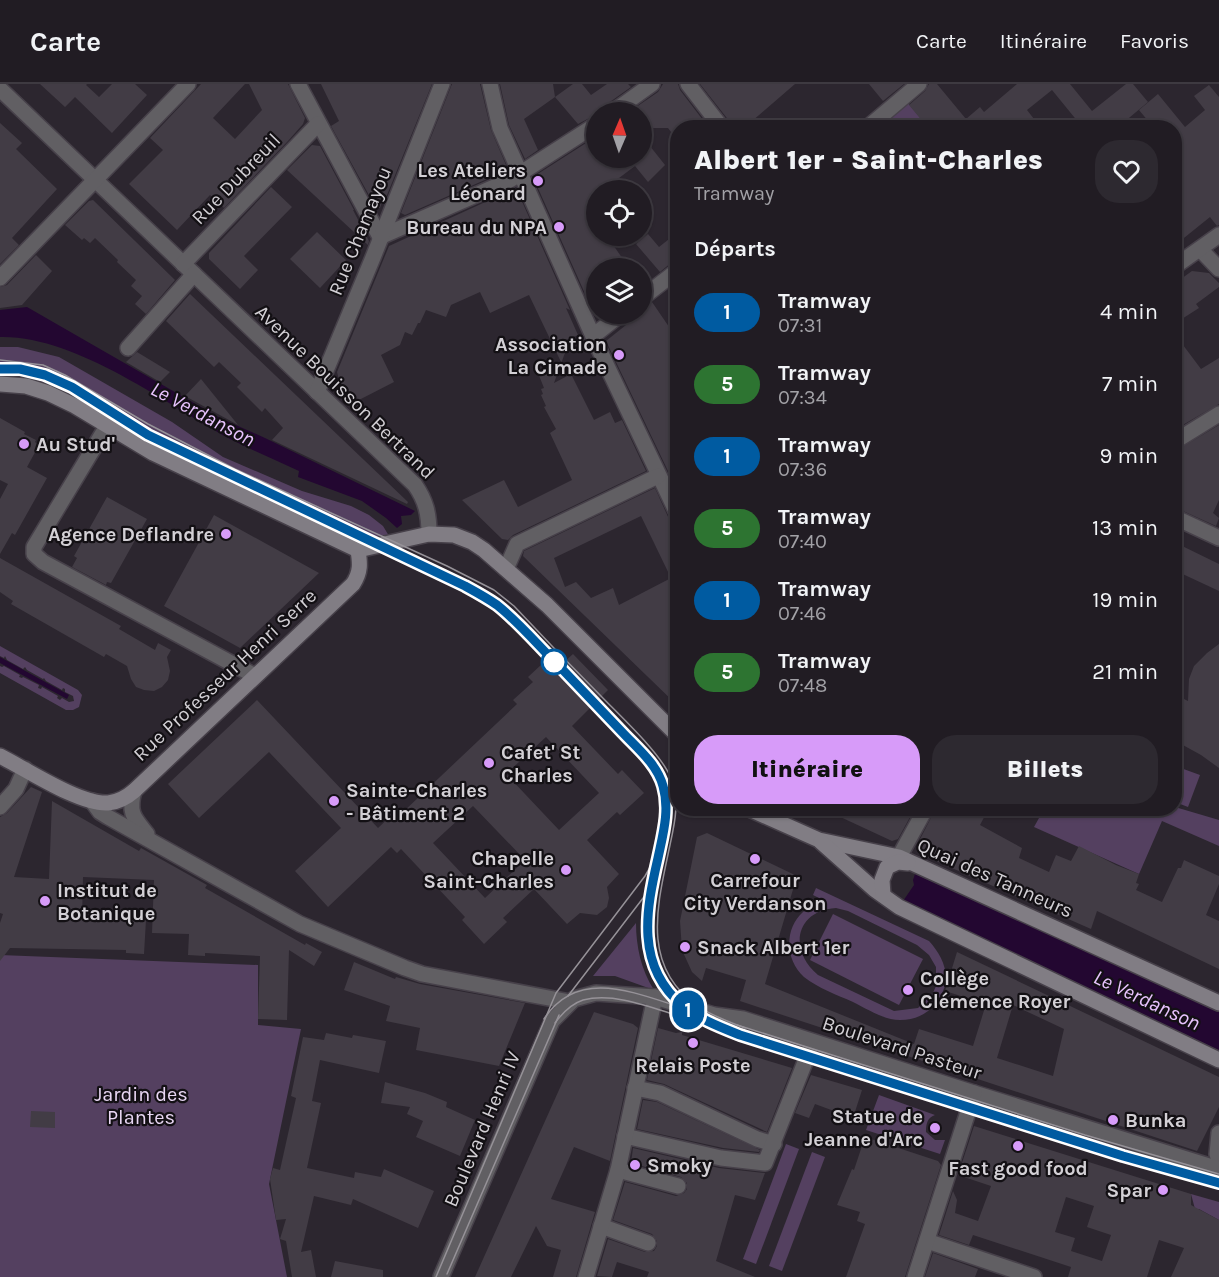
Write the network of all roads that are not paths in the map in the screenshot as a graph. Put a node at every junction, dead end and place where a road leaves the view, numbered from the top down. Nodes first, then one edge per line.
1 (188, 84) edge
2 (298, 84) edge
3 (442, 84) edge
4 (490, 84) edge
5 (652, 84) edge
6 (688, 84) edge
7 (919, 84) edge
8 (0, 89) edge
9 (627, 102) edge
10 (716, 120) edge
11 (876, 120) edge
12 (318, 124) junction
13 (586, 131) edge
14 (521, 175) junction
15 (95, 180) junction
16 (1219, 235) edge
17 (380, 237) junction
18 (1200, 249) junction
19 (1182, 261) edge
20 (1219, 268) edge
21 (189, 269) junction
22 (670, 276) edge
23 (0, 278) edge
24 (652, 290) edge
25 (608, 324) edge
26 (592, 336) junction
27 (128, 348) dead end
28 (0, 384) edge
29 (317, 392) junction
30 (1219, 414) edge
31 (107, 426) junction
32 (1182, 437) edge
33 (658, 476) junction
34 (670, 499) edge
35 (1182, 521) edge
36 (429, 534) junction
37 (1219, 538) edge
38 (358, 550) junction
39 (506, 569) junction
40 (255, 676) junction
41 (670, 728) edge
42 (0, 756) edge
43 (25, 769) junction
44 (134, 791) junction
45 (92, 801) junction
46 (0, 807) edge
47 (132, 813) junction
48 (765, 816) edge
49 (922, 816) edge
50 (119, 823) junction
51 (819, 840) junction
52 (152, 841) junction
53 (899, 858) junction
54 (914, 864) junction
55 (883, 895) junction
56 (655, 997) junction
57 (570, 1002) junction
58 (1219, 1004) edge
59 (813, 1042) junction
60 (1219, 1060) edge
61 (635, 1088) junction
62 (974, 1093) junction
63 (1219, 1133) edge
64 (625, 1136) junction
65 (774, 1144) junction
66 (1219, 1161) edge
67 (1219, 1168) edge
68 (618, 1170) junction
69 (678, 1186) dead end
70 (601, 1226) junction
71 (927, 1240) junction
72 (648, 1244) dead end
73 (441, 1277) edge
74 (588, 1277) edge
75 (915, 1277) edge
76 (1034, 1277) edge

1 - 15 street
2 - 12 street
3 - 17 street, Rue Chamayou
4 - 14 street
5 - 9 street
6 - 10 street
7 - 11 street
8 - 15 street, Avenue Bouisson Bertrand
12 - 17 street
12 - 21 street, Rue Dubreuil
13 - 14 street
14 - 17 street
14 - 26 street
15 - 21 street, Avenue Bouisson Bertrand
15 - 23 street
16 - 18 street
17 - 29 street, Rue Chamayou
18 - 19 street
18 - 20 street
21 - 27 street, Rue Dubreuil
21 - 29 street, Avenue Bouisson Bertrand
22 - 24 street
25 - 26 street
26 - 33 street
28 - 31 main road
29 - 36 street, Avenue Bouisson Bertrand
30 - 32 street
31 - 38 main road
31 - 40 street
33 - 34 street
33 - 39 street
35 - 37 street
36 - 38 main road
36 - 39 main road
38 - 40 main road, Rue Professeur Henri Serre
39 - 41 main road
40 - 44 main road, Rue Professeur Henri Serre
42 - 43 main road
43 - 45 main road
43 - 46 street
44 - 45 main road, Rue Professeur Henri Serre
44 - 47 street
45 - 50 street
47 - 50 street
47 - 52 street
48 - 51 main road, Quai des Tanneurs
49 - 53 street
50 - 52 street
51 - 53 main road, Quai des Tanneurs
51 - 55 main road
52 - 57 street
53 - 54 main road, Quai des Tanneurs
54 - 55 main road
54 - 58 main road, Quai des Tanneurs
55 - 60 main road
56 - 57 street, Boulevard Pasteur
56 - 59 street, Boulevard Pasteur
56 - 61 street
57 - 73 street, Boulevard Henri IV
59 - 62 street, Boulevard Pasteur
59 - 65 street
61 - 64 street
61 - 65 street
62 - 67 street, Boulevard Pasteur
62 - 71 street
63 - 66 street
64 - 65 street
64 - 68 street
68 - 69 street
68 - 70 street
70 - 72 street
70 - 74 street
71 - 75 street
71 - 76 street

